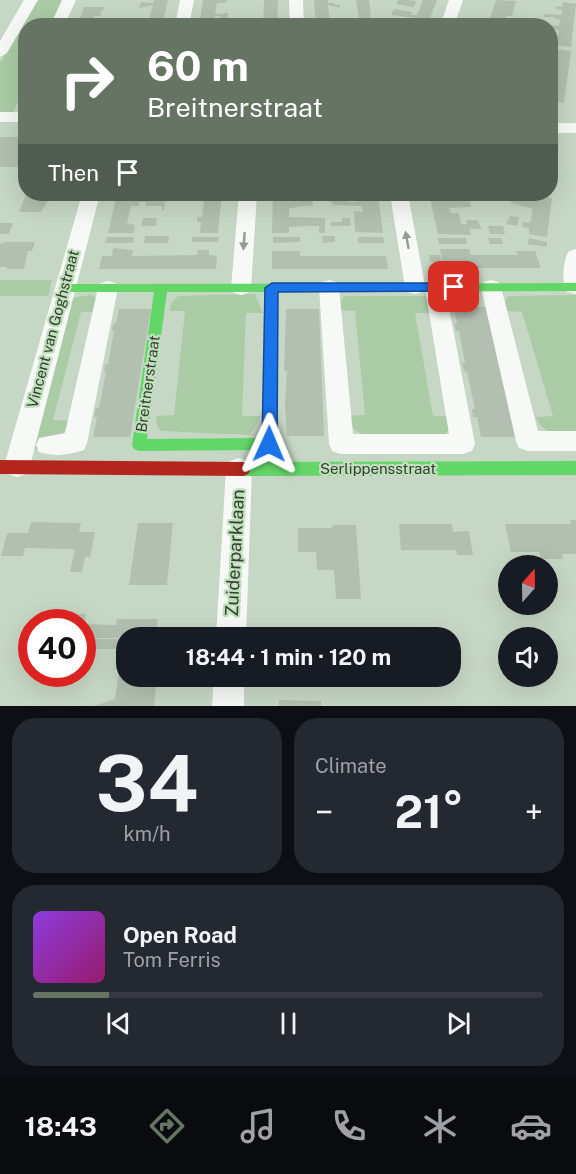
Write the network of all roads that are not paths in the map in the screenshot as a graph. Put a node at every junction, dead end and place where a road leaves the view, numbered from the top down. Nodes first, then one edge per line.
1 (32, 0) edge
2 (69, 0) edge
3 (187, 0) edge
4 (296, 0) edge
5 (456, 0) edge
6 (21, 18) edge
7 (61, 18) edge
8 (184, 18) edge
9 (297, 18) edge
10 (450, 18) edge
11 (18, 23) edge
12 (0, 53) edge
13 (0, 117) edge
14 (18, 117) edge
15 (558, 128) edge
16 (576, 128) edge
17 (89, 201) edge
18 (247, 201) edge
19 (401, 201) edge
20 (576, 256) edge
21 (330, 287) junction
22 (425, 287) junction
23 (491, 287) junction
24 (575, 287) edge
25 (64, 288) junction
26 (108, 288) junction
27 (161, 288) junction
28 (241, 288) junction
29 (272, 288) junction
30 (576, 441) edge
31 (48, 445) dead end
32 (8, 466) edge
33 (576, 468) edge
34 (238, 469) junction
35 (231, 627) edge
36 (229, 687) edge
37 (228, 706) edge

1 - 6 street
2 - 7 street
3 - 8 street
4 - 9 street
5 - 10 street
11 - 12 street
13 - 14 street
15 - 16 street
17 - 25 street, Vincent van Goghstraat
18 -> 28 street
22 -> 19 street
20 - 24 street
21 - 22 street
21 - 22 street
21 - 29 street
22 - 23 street
23 - 24 street
23 - 30 street
25 - 26 street
25 - 32 street, Vincent van Goghstraat
26 - 27 street
26 - 31 street
27 - 28 street
27 - 29 street, Breitnerstraat
28 - 29 street
32 - 34 street, Serlippensstraat
33 - 34 street, Serlippensstraat
34 - 35 street, Zuiderparklaan
36 - 37 street

